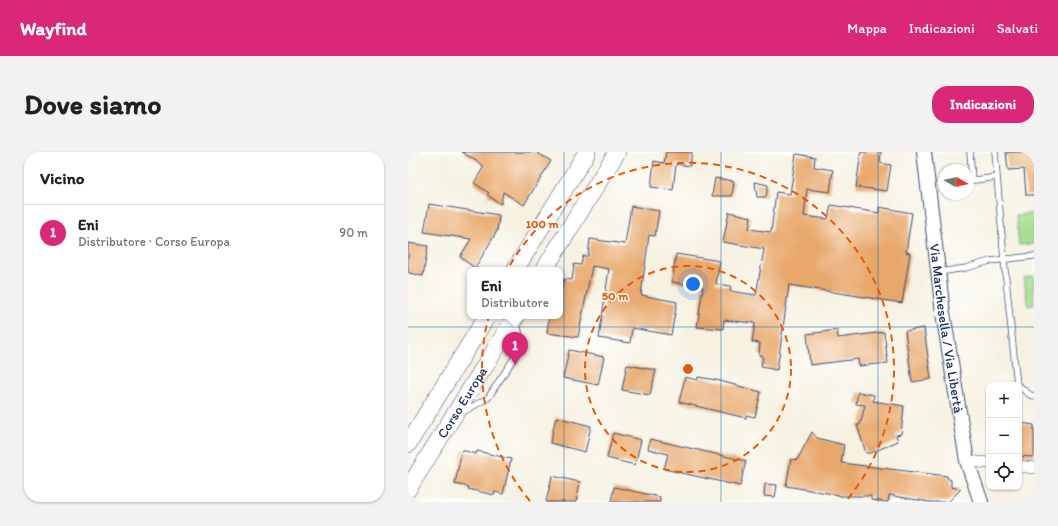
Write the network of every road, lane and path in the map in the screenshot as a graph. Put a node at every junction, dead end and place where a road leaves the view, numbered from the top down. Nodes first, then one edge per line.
1 (587, 152) edge
2 (617, 152) edge
3 (924, 152) edge
4 (970, 152) edge
5 (995, 152) edge
6 (970, 164) edge
7 (997, 178) junction
8 (974, 180) edge
9 (1034, 256) edge
10 (1004, 260) junction
11 (517, 267) edge
12 (546, 267) edge
13 (939, 272) junction
14 (485, 319) edge
15 (514, 319) edge
16 (1018, 382) edge
17 (1022, 389) edge
18 (1034, 396) edge
19 (414, 425) edge
20 (408, 444) edge
21 (967, 461) junction
22 (986, 463) edge
23 (1022, 466) edge
24 (1034, 468) edge
25 (408, 489) edge
26 (981, 502) edge

1 - 11 main road
2 - 12 main road
3 - 13 street, Via Marchesella / Via Libertà
4 - 6 lane
5 - 7 lane
7 - 8 lane
7 - 10 lane
9 - 10 lane
10 - 13 lane
10 - 16 lane
13 - 21 street, Via Marchesella / Via Libertà
14 - 19 main road, Corso Europa
15 - 25 main road, Corso Europa
17 - 18 lane
19 - 20 main road, Corso Europa
21 - 22 street
21 - 26 street, Via Marchesella / Via Libertà
23 - 24 street

